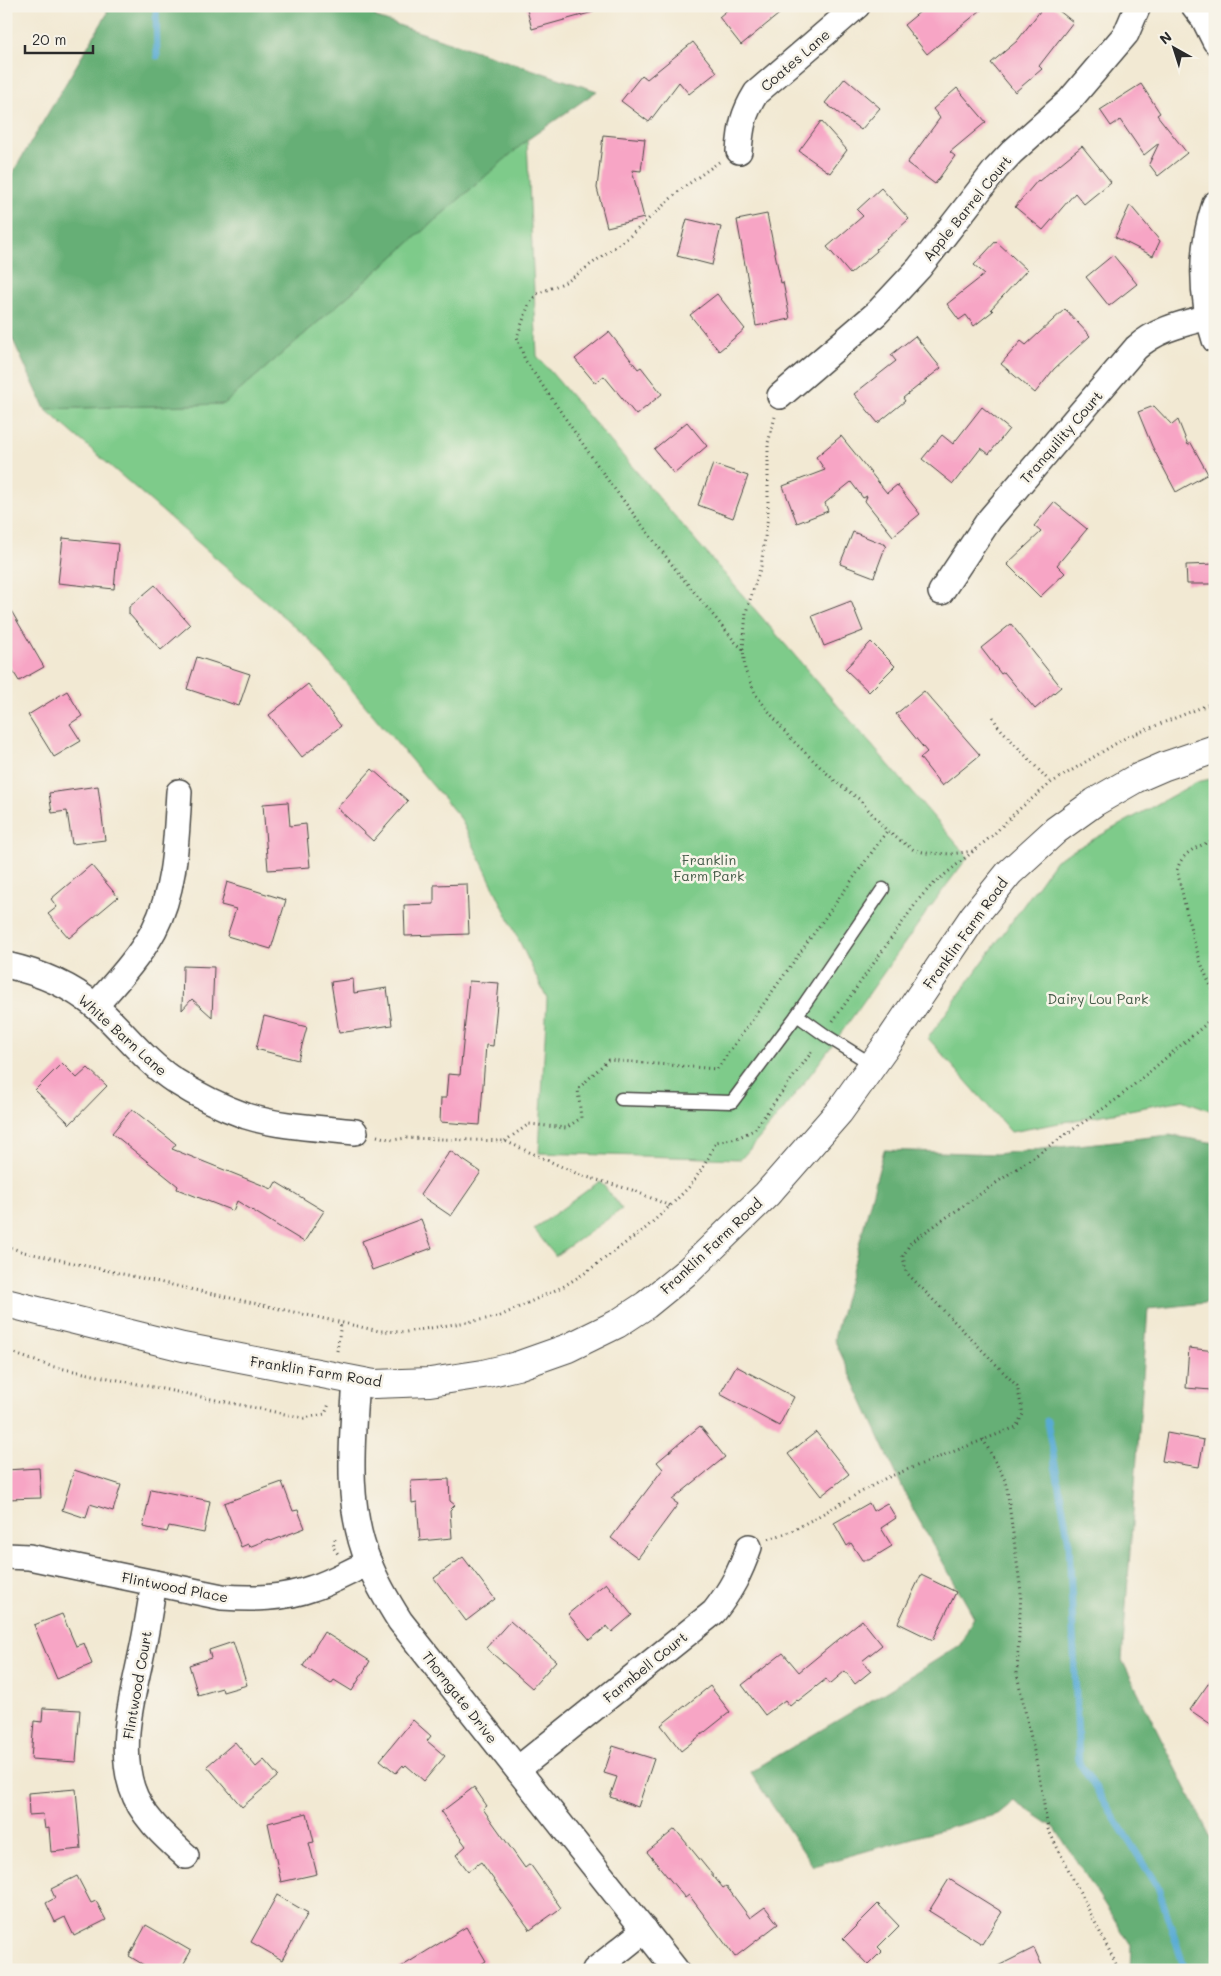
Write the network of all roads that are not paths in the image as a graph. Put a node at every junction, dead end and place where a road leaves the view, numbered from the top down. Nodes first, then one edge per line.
1 (858, 6) edge
2 (1138, 6) edge
3 (1194, 6) edge
4 (1215, 41) edge
5 (739, 151) road end
6 (1215, 204) edge
7 (1212, 328) edge
8 (780, 396) road end
9 (941, 592) dead end
10 (1215, 749) edge
11 (179, 792) dead end
12 (883, 889) dead end
13 (6, 965) edge
14 (95, 1006) junction
15 (797, 1014) junction
16 (873, 1064) junction
17 (621, 1099) dead end
18 (355, 1132) road end
19 (6, 1303) edge
20 (356, 1380) junction
21 (748, 1547) road end
22 (6, 1556) edge
23 (369, 1563) junction
24 (154, 1583) junction
25 (518, 1769) junction
26 (186, 1856) dead end
27 (645, 1930) junction
28 (595, 1970) edge
29 (676, 1970) edge

1 - 5 street, Coates Lane
2 - 8 street, Apple Barrel Court
3 - 4 street
6 - 7 street
7 - 9 street, Tranquility Court
10 - 16 main road, Franklin Farm Road
11 - 14 street
12 - 15 lane
13 - 14 street, White Barn Lane
14 - 18 street, White Barn Lane
15 - 16 lane
15 - 17 lane
16 - 20 main road, Franklin Farm Road
19 - 20 main road, Franklin Farm Road
20 - 23 street, Thorngate Drive
21 - 25 street, Farmbell Court
22 - 24 street, Flintwood Place
23 - 24 street, Flintwood Place
23 - 25 street, Thorngate Drive
24 - 26 street, Flintwood Court
25 - 27 street, Thorngate Drive
27 - 28 street
27 - 29 street, Thorngate Drive

